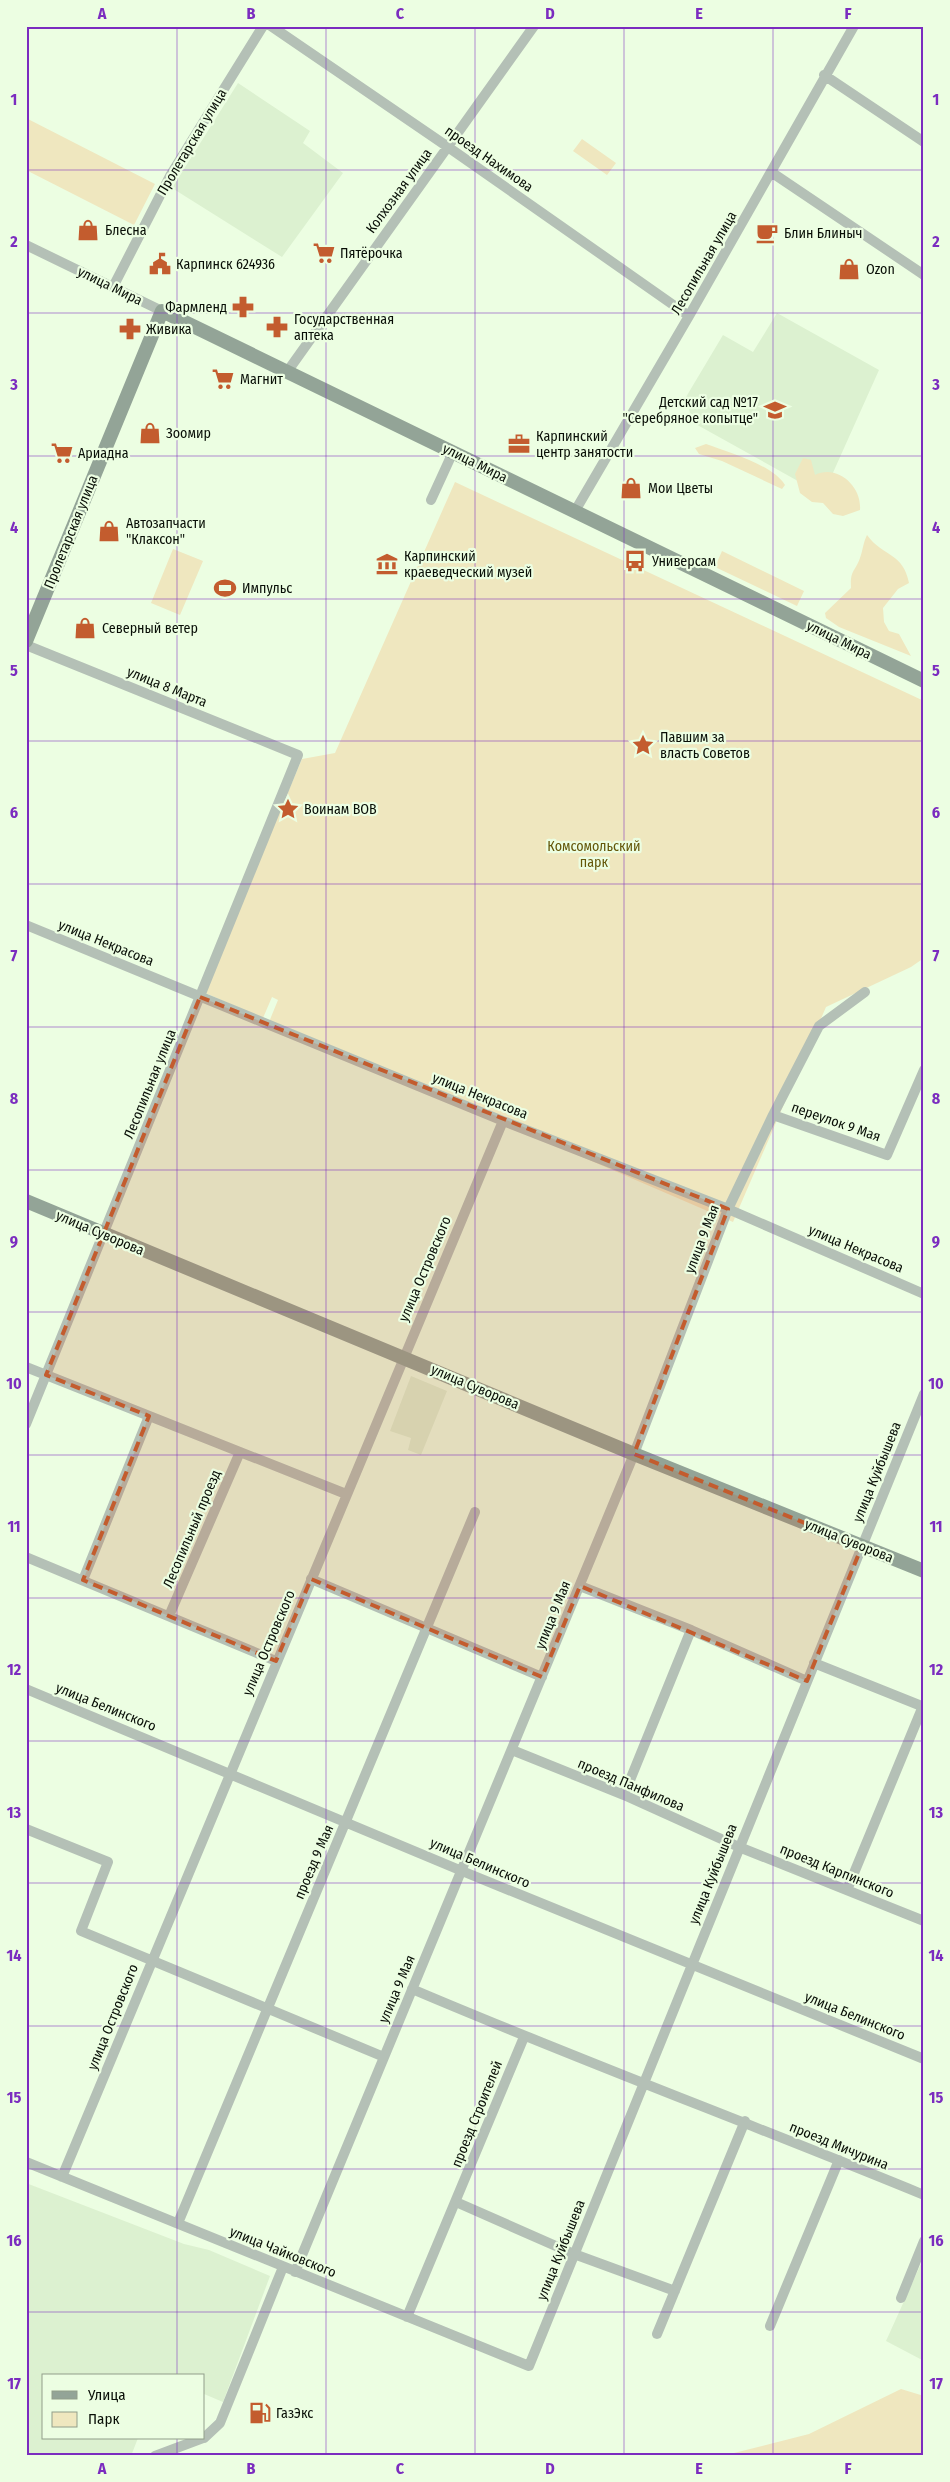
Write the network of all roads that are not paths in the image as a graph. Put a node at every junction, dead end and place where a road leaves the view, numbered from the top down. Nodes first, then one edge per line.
1 (263, 26) edge
2 (271, 26) edge
3 (534, 26) edge
4 (854, 26) edge
5 (824, 75) junction
6 (924, 142) edge
7 (448, 147) junction
8 (771, 172) junction
9 (26, 245) edge
10 (924, 275) edge
11 (113, 287) junction
12 (162, 311) junction
13 (690, 316) junction
14 (287, 372) junction
15 (453, 452) junction
16 (431, 500) dead end
17 (575, 511) junction
18 (26, 643) edge
19 (924, 680) edge
20 (298, 755) joint
21 (26, 925) edge
22 (865, 992) dead end
23 (200, 996) junction
24 (924, 1070) edge
25 (772, 1115) junction
26 (503, 1121) junction
27 (26, 1201) edge
28 (728, 1209) junction
29 (103, 1234) junction
30 (924, 1294) edge
31 (404, 1357) junction
32 (26, 1367) edge
33 (46, 1375) junction
34 (924, 1394) edge
35 (149, 1416) junction
36 (26, 1424) edge
37 (240, 1452) junction
38 (634, 1454) junction
39 (346, 1494) junction
40 (475, 1512) dead end
41 (862, 1546) junction
42 (26, 1557) edge
43 (924, 1571) edge
44 (311, 1578) junction
45 (83, 1580) junction
46 (580, 1586) junction
47 (169, 1616) junction
48 (427, 1627) junction
49 (691, 1630) junction
50 (276, 1661) junction
51 (814, 1663) junction
52 (542, 1676) junction
53 (807, 1681) junction
54 (26, 1690) edge
55 (923, 1706) edge
56 (512, 1750) junction
57 (229, 1772) junction
58 (624, 1795) junction
59 (346, 1821) junction
60 (26, 1829) edge
61 (739, 1847) junction
62 (462, 1871) junction
63 (847, 1890) junction
64 (924, 1921) edge
65 (151, 1959) junction
66 (691, 1964) junction
67 (412, 1989) junction
68 (267, 2009) junction
69 (524, 2037) junction
70 (384, 2057) junction
71 (924, 2059) edge
72 (643, 2082) junction
73 (745, 2121) junction
74 (839, 2160) junction
75 (26, 2162) edge
76 (62, 2177) junction
77 (924, 2195) edge
78 (456, 2202) junction
79 (178, 2223) junction
80 (924, 2241) edge
81 (574, 2254) junction
82 (283, 2267) junction
83 (295, 2272) junction
84 (675, 2291) junction
85 (901, 2298) dead end
86 (407, 2317) junction
87 (770, 2326) dead end
88 (657, 2334) dead end
89 (529, 2366) joint
90 (205, 2436) edge
91 (198, 2440) edge
92 (155, 2456) edge

1 - 11 street, Пролетарская улица
2 - 7 street, проезд Нахимова
3 - 7 street, Колхозная улица
4 - 5 street, Лесопильная улица
5 - 6 street
5 - 8 street, Лесопильная улица
7 - 13 street, проезд Нахимова
7 - 14 street, Колхозная улица
8 - 10 street
8 - 13 street, Лесопильная улица
9 - 11 street, улица Мира
11 - 12 street, улица Мира
12 - 14 main road, улица Мира
12 - 18 main road, Пролетарская улица
13 - 17 street, Лесопильная улица
14 - 15 main road, улица Мира
15 - 16 street
15 - 17 main road, улица Мира
17 - 19 main road, улица Мира
18 - 20 street, улица 8 Марта
20 - 23 street, Лесопильная улица
21 - 23 street, улица Некрасова
22 - 25 street, улица 9 Мая
23 - 26 street, улица Некрасова
23 - 29 street, Лесопильная улица
24 - 25 street, переулок 9 Мая
25 - 28 street, улица 9 Мая
26 - 28 street, улица Некрасова
26 - 31 street, улица Островского
27 - 29 main road, улица Суворова
28 - 30 street, улица Некрасова
28 - 38 street, улица 9 Мая
29 - 31 main road, улица Суворова
29 - 33 street, Лесопильная улица
31 - 38 main road, улица Суворова
31 - 39 street, улица Островского
32 - 33 street
33 - 35 street
33 - 36 street, Лесопильная улица
34 - 41 street, улица Куйбышева
35 - 37 street
35 - 45 street
37 - 39 street
37 - 47 street, Лесопильный проезд
38 - 41 main road, улица Суворова
38 - 46 street, улица 9 Мая
39 - 44 street, улица Островского
40 - 48 street, проезд 9 Мая
41 - 43 main road, улица Суворова
41 - 51 street, улица Куйбышева
42 - 45 street
44 - 48 street
44 - 50 street, улица Островского
45 - 47 street
46 - 49 street
46 - 52 street, улица 9 Мая
47 - 50 street
48 - 52 street
48 - 59 street, проезд 9 Мая
49 - 53 street
49 - 58 street
50 - 57 street, улица Островского
51 - 53 street, улица Куйбышева
51 - 55 street
52 - 56 street, улица 9 Мая
53 - 61 street, улица Куйбышева
54 - 57 street, улица Белинского
55 - 63 street
56 - 58 street, проезд Панфилова
56 - 62 street, улица 9 Мая
57 - 59 street, улица Белинского
57 - 65 street, улица Островского
58 - 61 street, проезд Панфилова
59 - 62 street, улица Белинского
59 - 68 street, проезд 9 Мая
60 - 65 street
61 - 63 street, проезд Карпинского
61 - 66 street, улица Куйбышева
62 - 66 street, улица Белинского
62 - 67 street, улица 9 Мая
63 - 64 street, проезд Карпинского
65 - 68 street
65 - 76 street, улица Островского
66 - 71 street, улица Белинского
66 - 72 street, улица Куйбышева
67 - 69 street
67 - 70 street, улица 9 Мая
68 - 70 street
68 - 79 street, проезд 9 Мая
69 - 72 street
69 - 78 street, проезд Строителей
70 - 83 street, улица 9 Мая
72 - 73 street, проезд Мичурина
72 - 81 street, улица Куйбышева
73 - 74 street, проезд Мичурина
73 - 84 street
74 - 77 street, проезд Мичурина
74 - 87 street
75 - 76 street, улица Чайковского
76 - 79 street, улица Чайковского
78 - 81 street
78 - 86 street, проезд Строителей
79 - 82 street, улица Чайковского
80 - 85 street
81 - 84 street
81 - 89 street, улица Куйбышева
82 - 83 street, улица Чайковского
82 - 90 street
83 - 86 street, улица Чайковского
84 - 88 street
86 - 89 street, улица Чайковского
91 - 92 street

